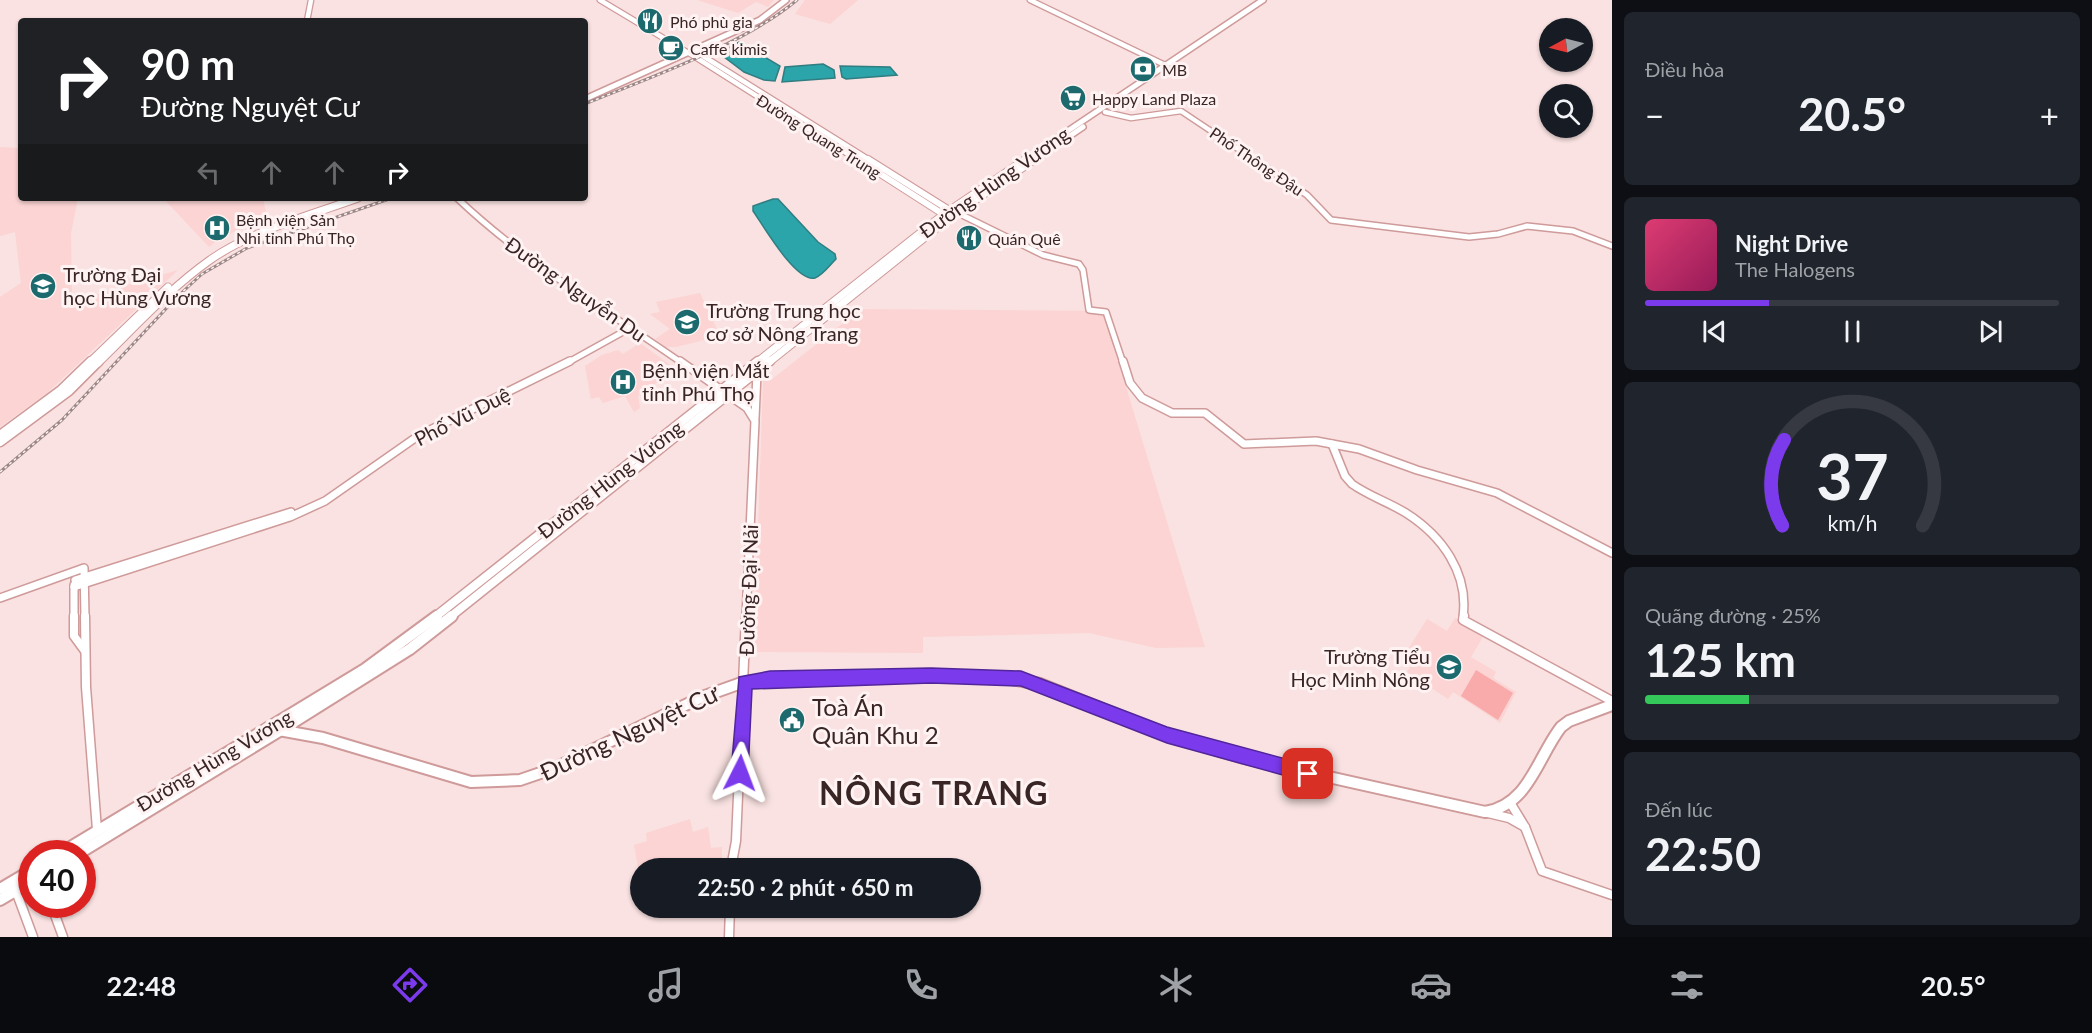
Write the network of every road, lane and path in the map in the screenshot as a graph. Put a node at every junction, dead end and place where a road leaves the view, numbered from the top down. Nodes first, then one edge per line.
1 (311, 0) edge
2 (600, 0) edge
3 (609, 0) edge
4 (781, 0) edge
5 (786, 0) edge
6 (1030, 0) edge
7 (1263, 0) edge
8 (1271, 0) edge
9 (308, 18) edge
10 (670, 39) junction
11 (690, 51) junction
12 (1162, 66) junction
13 (588, 96) edge
14 (1105, 112) junction
15 (1060, 139) junction
16 (339, 201) edge
17 (350, 201) edge
18 (460, 201) edge
19 (949, 215) junction
20 (1612, 246) edge
21 (630, 328) junction
22 (757, 373) junction
23 (722, 391) junction
24 (47, 405) junction
25 (755, 421) junction
26 (0, 435) edge
27 (0, 442) edge
28 (1332, 444) junction
29 (541, 540) junction
30 (1612, 553) edge
31 (84, 577) junction
32 (74, 580) junction
33 (0, 598) edge
34 (85, 651) junction
35 (744, 682) junction
36 (1612, 703) edge
37 (268, 728) junction
38 (281, 730) junction
39 (1511, 804) junction
40 (1485, 812) junction
41 (1526, 828) junction
42 (96, 831) junction
43 (82, 840) edge
44 (96, 843) edge
45 (733, 858) edge
46 (18, 878) edge
47 (0, 889) edge
48 (16, 891) joint
49 (1612, 895) edge
50 (0, 900) edge
51 (56, 918) edge
52 (730, 918) edge
53 (33, 937) edge
54 (63, 937) edge
55 (729, 937) edge

1 - 9 street
2 - 10 main road, Đường Quang Trung
3 - 10 main road, Đường Quang Trung
4 - 11 main road
5 - 11 main road
6 - 12 street
7 - 12 main road, Đường Hùng Vương
8 - 14 main road, Đường Hùng Vương
10 - 11 main road, Đường Quang Trung
11 - 13 main road
11 - 19 main road, Đường Quang Trung
11 - 19 main road, Đường Quang Trung
12 - 15 main road, Đường Hùng Vương
14 - 15 main road, Đường Hùng Vương
14 - 20 street, Phố Thông Đậu
15 - 19 main road, Đường Hùng Vương
16 - 24 main road
17 - 24 main road
18 - 21 street, Đường Nguyễn Du
19 - 22 main road, Đường Hùng Vương
19 - 23 main road, Đường Hùng Vương
19 - 28 street
21 - 23 street, Đường Nguyễn Du
21 - 31 street, Phố Vũ Duệ
22 - 23 main road, Đường Hùng Vương
22 - 25 street, Đường Đại Nải
23 - 25 street
23 - 29 main road, Đường Hùng Vương
23 - 29 main road, Đường Hùng Vương
24 - 26 main road
24 - 27 main road
25 - 35 street, Đường Đại Nải
28 - 30 street
28 - 36 street
29 - 37 main road, Đường Hùng Vương
29 - 38 main road, Đường Hùng Vương
31 - 32 street, Phố Vũ Duệ
31 - 32 street, Phố Vũ Duệ
31 - 34 street
32 - 33 street, Phố Vũ Duệ
32 - 34 street
34 - 42 street
35 - 38 main road, Đường Nguyệt Cư
35 - 40 main road, Đường Nguyệt Cư
35 - 45 street, Đường Đại Nải
36 - 39 main road
37 - 38 main road, Đường Nguyệt Cư
37 - 42 main road, Đường Hùng Vương
38 - 44 main road, Đường Hùng Vương
39 - 40 main road, Đường Nguyệt Cư
39 - 41 street
40 - 41 street
41 - 49 street
42 - 43 main road, Đường Hùng Vương
46 - 47 main road
48 - 50 main road
48 - 53 street
51 - 54 street
52 - 55 street

